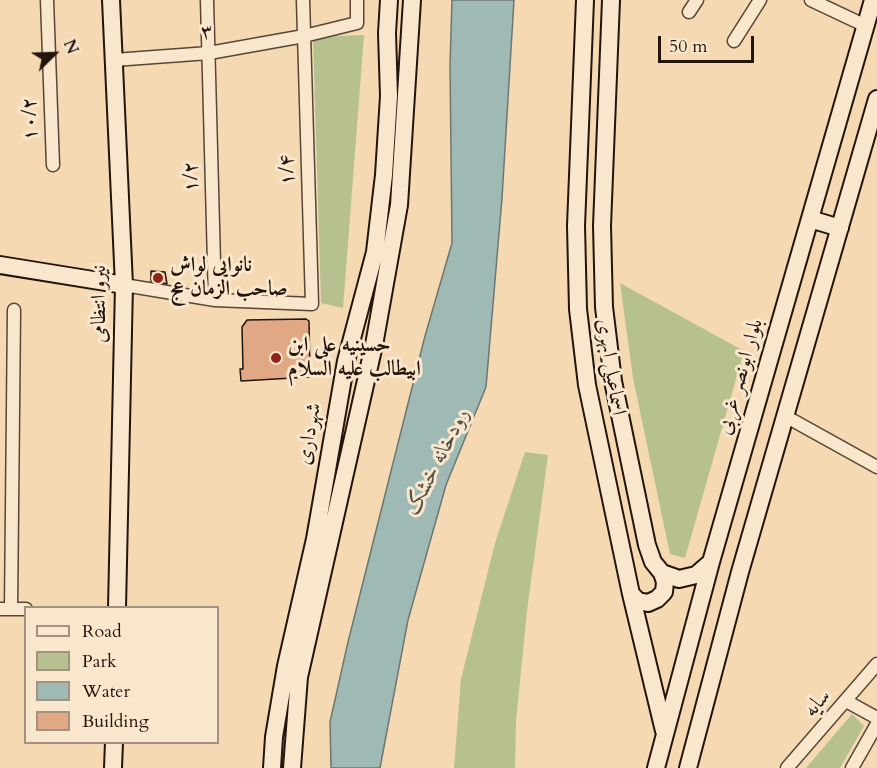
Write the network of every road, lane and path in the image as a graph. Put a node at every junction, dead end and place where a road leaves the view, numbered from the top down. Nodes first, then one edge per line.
1 (47, 0) edge
2 (111, 0) edge
3 (207, 0) edge
4 (303, 0) edge
5 (357, 0) edge
6 (389, 0) edge
7 (412, 0) edge
8 (585, 0) edge
9 (611, 0) edge
10 (697, 0) edge
11 (760, 0) edge
12 (811, 0) edge
13 (873, 0) edge
14 (689, 12) dead end
15 (866, 26) junction
16 (304, 36) junction
17 (734, 41) dead end
18 (209, 53) junction
19 (114, 60) junction
20 (877, 99) edge
21 (52, 165) dead end
22 (810, 219) junction
23 (840, 228) junction
24 (0, 265) edge
25 (124, 285) junction
26 (215, 300) junction
27 (14, 310) dead end
28 (785, 416) junction
29 (877, 467) edge
30 (711, 562) junction
31 (662, 573) junction
32 (631, 594) junction
33 (117, 606) edge
34 (5, 609) edge
35 (24, 609) edge
36 (877, 664) edge
37 (846, 701) junction
38 (877, 718) edge
39 (877, 724) edge
40 (665, 734) junction
41 (114, 744) edge
42 (113, 768) edge
43 (272, 768) edge
44 (292, 768) edge
45 (656, 768) edge
46 (688, 768) edge
47 (787, 768) edge
48 (852, 768) edge

1 - 21 street, ۱۰/۲
2 - 19 main road, نیرو انتظامی
3 - 18 street, ۱/۲
4 - 16 street, ۱/۴
5 - 16 street, ۳
6 - 43 main road, شهرداری
7 - 44 main road, شهرداری
8 - 32 main road, اسماعیلی ابهری
9 - 31 main road, اسماعیلی ابهری
10 - 14 street
11 - 17 street
12 - 15 street
13 - 15 main road, بلوار ابونصر غربی
15 - 22 main road, بلوار ابونصر غربی
16 - 18 street, ۳
16 - 26 street, ۱/۴
18 - 19 street, ۳
18 - 26 street, ۱/۲
19 - 25 main road, نیرو انتظامی
20 - 23 main road
22 - 23 main road
22 - 30 main road, بلوار ابونصر غربی
23 - 28 main road
24 - 25 main road
25 - 26 street
25 - 33 main road, نیرو انتظامی
27 - 34 street
28 - 29 street
28 - 46 main road
30 - 31 main road
30 - 40 main road, بلوار ابونصر غربی
31 - 32 main road
32 - 40 main road, اسماعیلی ابهری
34 - 35 street
36 - 37 street, سایه
37 - 38 street
37 - 47 street, سایه
39 - 48 street
40 - 45 main road, بلوار ابونصر غربی
41 - 42 main road

